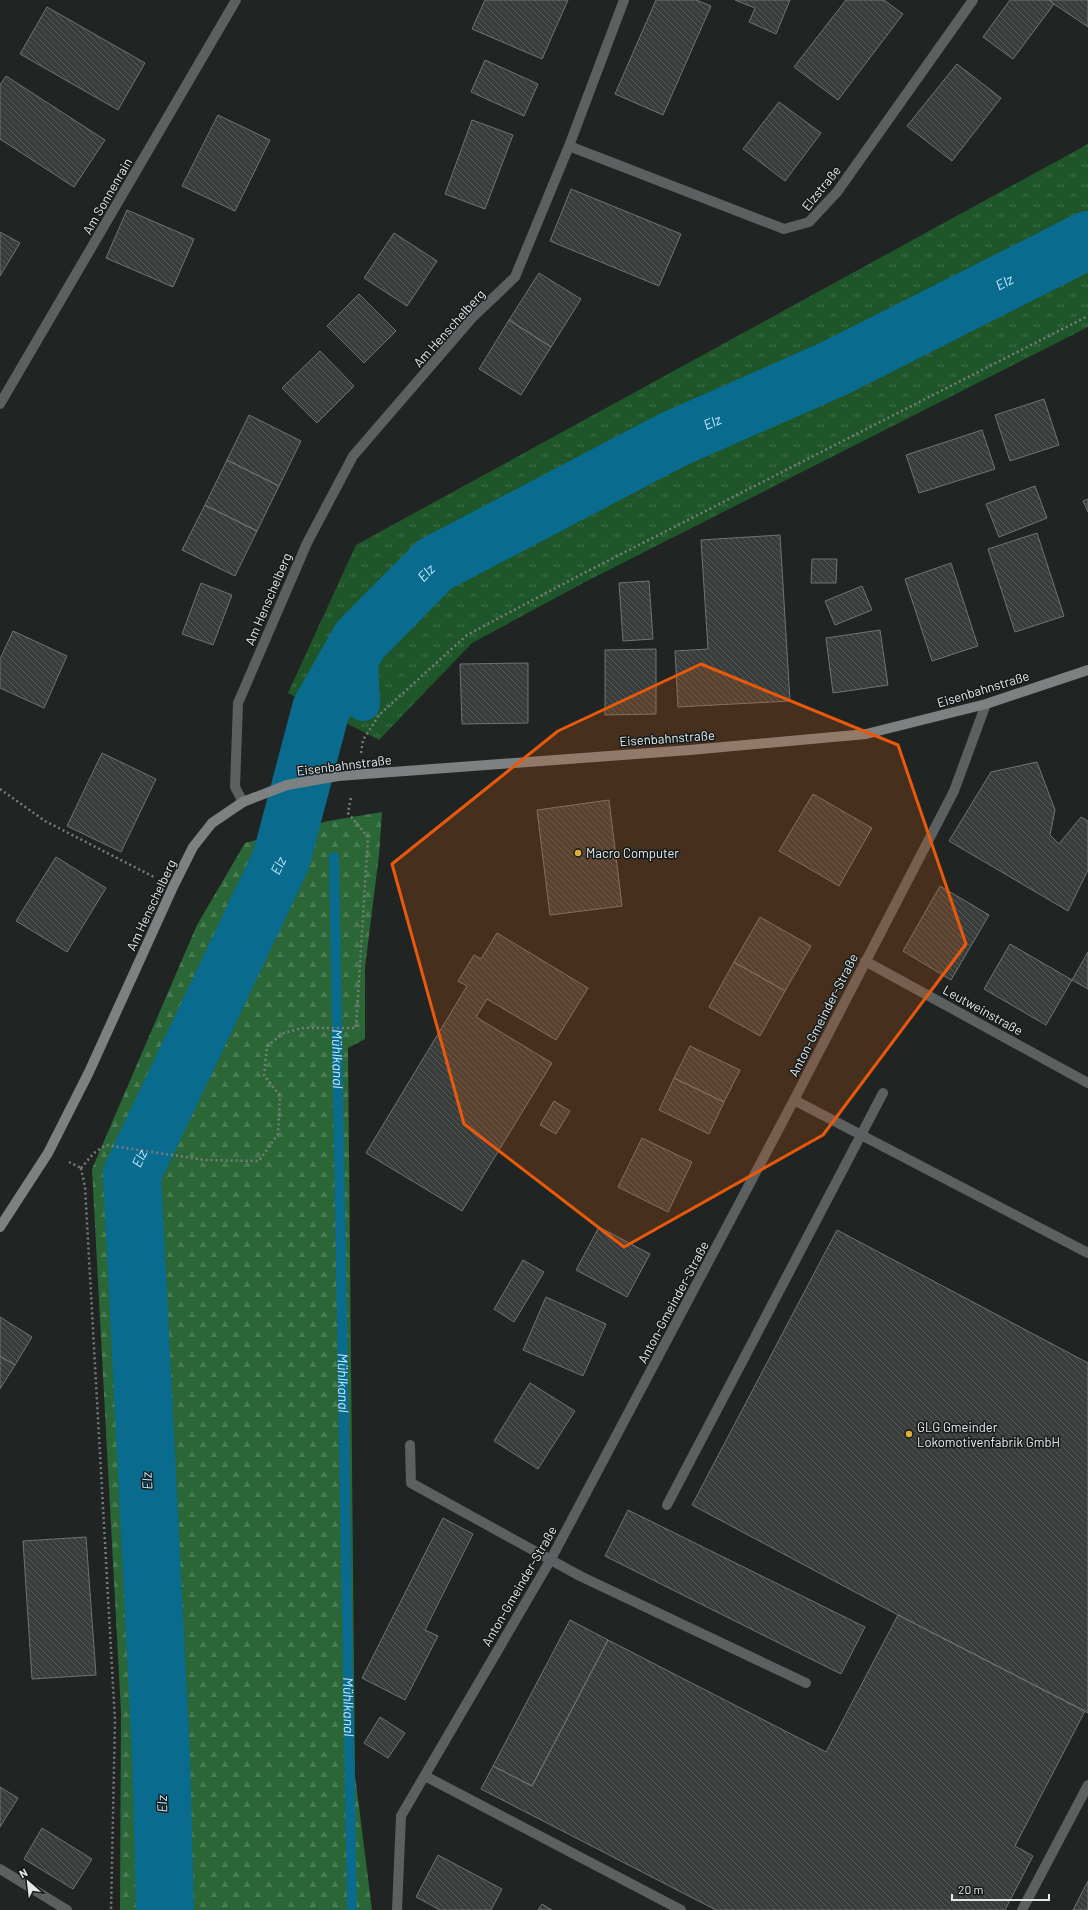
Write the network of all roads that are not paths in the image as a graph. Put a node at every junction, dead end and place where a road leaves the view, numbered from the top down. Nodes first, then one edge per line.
1 (236, 0) edge
2 (624, 0) edge
3 (973, 0) edge
4 (570, 146) junction
5 (0, 404) edge
6 (1088, 670) edge
7 (986, 704) junction
8 (243, 802) junction
9 (865, 961) junction
10 (1088, 1082) edge
11 (883, 1093) dead end
12 (794, 1100) junction
13 (862, 1134) junction
14 (0, 1227) edge
15 (1088, 1253) edge
16 (410, 1445) dead end
17 (667, 1505) dead end
18 (551, 1560) junction
19 (806, 1683) dead end
20 (425, 1776) junction
21 (1088, 1785) edge
22 (0, 1869) edge
23 (67, 1910) edge
24 (397, 1910) edge
25 (681, 1910) edge
26 (1022, 1910) edge

1 - 5 street, Am Sonnenrain
2 - 4 street, Am Henschelberg
3 - 4 street, Elzstraße
4 - 8 street, Am Henschelberg
6 - 7 main road, Eisenbahnstraße
7 - 8 main road, Eisenbahnstraße
7 - 9 street, Anton-Gmeinder-Straße
8 - 14 main road, Am Henschelberg
9 - 10 street, Leutweinstraße
9 - 12 street, Anton-Gmeinder-Straße
11 - 13 street
12 - 13 street
12 - 18 street, Anton-Gmeinder-Straße
13 - 15 street
13 - 17 street
16 - 18 street
18 - 19 street
18 - 20 street, Anton-Gmeinder-Straße
20 - 24 street, Anton-Gmeinder-Straße
20 - 25 street
21 - 26 street
22 - 23 street

